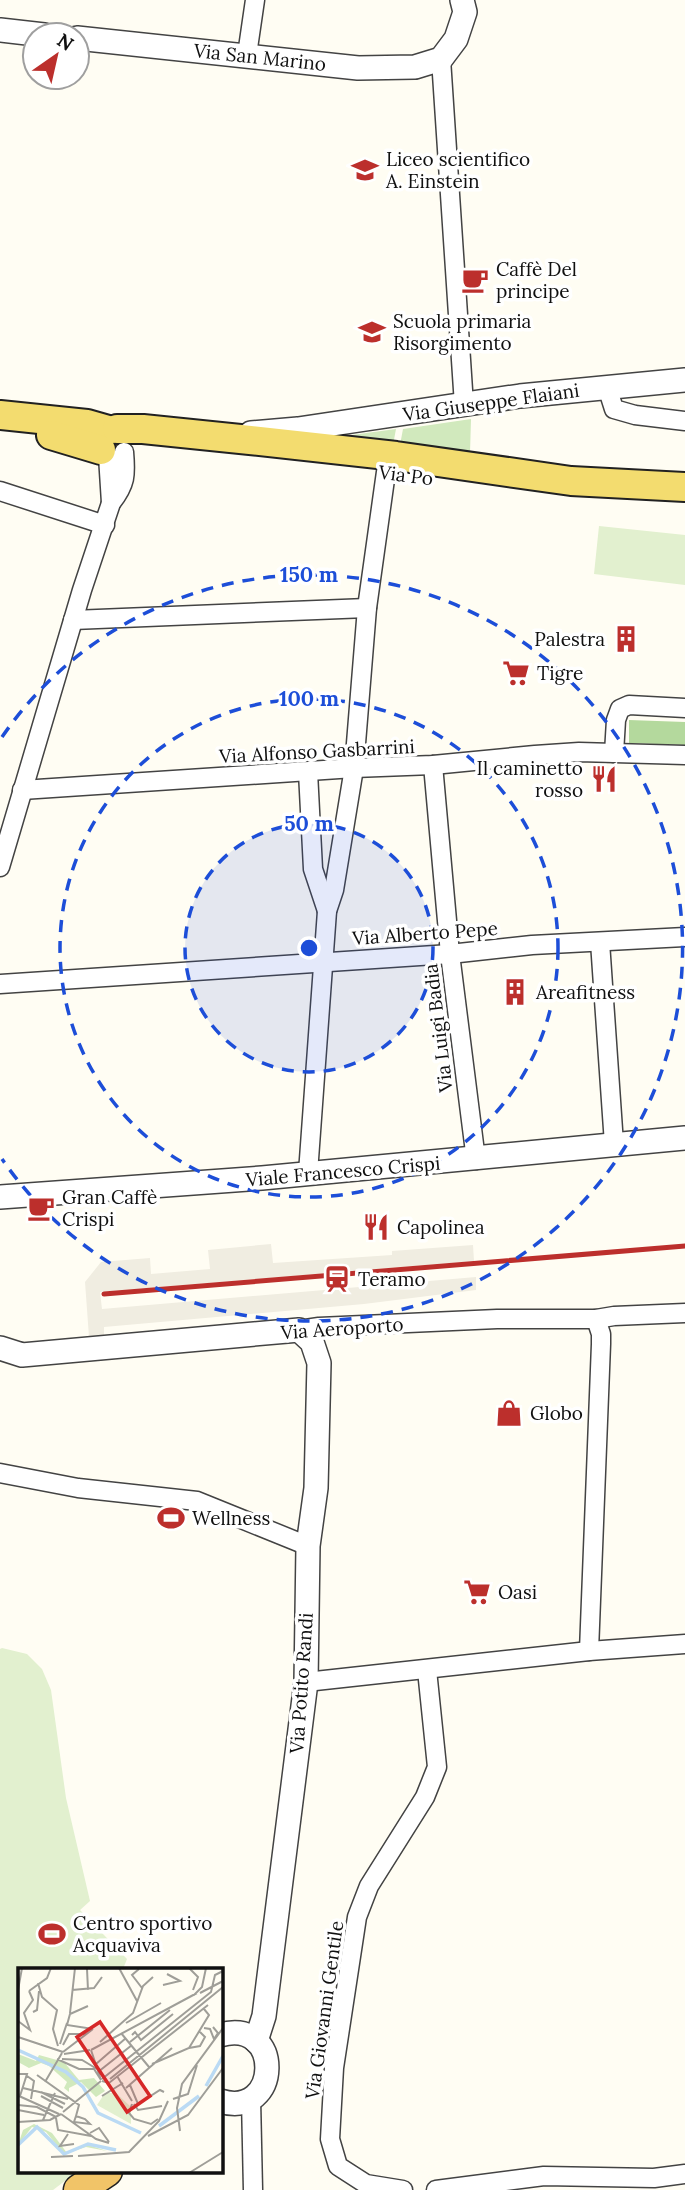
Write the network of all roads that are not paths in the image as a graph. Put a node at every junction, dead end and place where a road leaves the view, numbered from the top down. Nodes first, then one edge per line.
1 (255, 0) edge
2 (462, 0) edge
3 (0, 30) edge
4 (21, 32) edge
5 (91, 39) edge
6 (247, 55) junction
7 (441, 60) junction
8 (685, 380) edge
9 (607, 387) junction
10 (464, 405) junction
11 (0, 415) edge
12 (685, 421) edge
13 (0, 428) edge
14 (298, 429) junction
15 (273, 443) junction
16 (114, 444) junction
17 (212, 445) junction
18 (386, 472) junction
19 (0, 491) edge
20 (684, 499) edge
21 (105, 525) junction
22 (367, 608) junction
23 (73, 620) junction
24 (685, 708) edge
25 (614, 753) junction
26 (685, 755) edge
27 (433, 765) junction
28 (354, 768) junction
29 (308, 772) junction
30 (22, 790) junction
31 (0, 867) edge
32 (327, 911) junction
33 (685, 937) edge
34 (600, 942) junction
35 (450, 954) junction
36 (324, 961) junction
37 (0, 984) edge
38 (685, 1138) edge
39 (614, 1144) junction
40 (475, 1160) junction
41 (308, 1173) junction
42 (0, 1197) edge
43 (685, 1313) edge
44 (596, 1319) junction
45 (299, 1330) junction
46 (0, 1348) edge
47 (0, 1473) edge
48 (308, 1546) junction
49 (685, 1644) edge
50 (589, 1651) junction
51 (427, 1670) junction
52 (306, 1682) junction
53 (222, 2035) edge
54 (256, 2041) junction
55 (251, 2099) junction
56 (222, 2101) edge
57 (106, 2172) edge
58 (685, 2174) edge
59 (79, 2190) edge
60 (253, 2190) edge
61 (403, 2190) edge
62 (436, 2190) edge

1 - 6 street
2 - 7 street
3 - 4 street
5 - 6 street, Via San Marino
6 - 7 street, Via San Marino
7 - 10 street
8 - 9 street, Via Giuseppe Flaiani
9 - 10 street, Via Giuseppe Flaiani
9 - 12 street
10 - 14 street, Via Giuseppe Flaiani
11 - 16 main road
13 - 16 main road
14 - 15 street, Via Giuseppe Flaiani
14 - 17 street, Via Giuseppe Flaiani
15 - 17 main road, Via Po
15 - 20 main road, Via Po
16 - 17 main road, Via Giuseppe Flaiani
16 - 21 street
17 - 18 main road, Via Po
18 - 20 main road, Via Po
18 - 22 street
19 - 21 street
21 - 23 street
22 - 23 street
22 - 28 street
23 - 30 street
24 - 25 street
25 - 26 street, Via Alfonso Gasbarrini
25 - 27 street, Via Alfonso Gasbarrini
27 - 28 street, Via Alfonso Gasbarrini
27 - 35 street, Via Luigi Badia
28 - 29 street, Via Alfonso Gasbarrini
28 - 32 street
29 - 30 street, Via Alfonso Gasbarrini
29 - 32 street
30 - 31 street
32 - 36 street
33 - 34 street, Via Alberto Pepe
34 - 35 street, Via Alberto Pepe
34 - 39 street
35 - 36 street, Via Alberto Pepe
35 - 40 street, Via Luigi Badia
36 - 37 street, Via Alberto Pepe
36 - 41 street
38 - 39 street, Viale Francesco Crispi
39 - 40 street, Viale Francesco Crispi
40 - 41 street, Viale Francesco Crispi
41 - 42 street, Viale Francesco Crispi
43 - 44 street, Via Aeroporto
44 - 45 street, Via Aeroporto
44 - 50 street
45 - 46 street, Via Aeroporto
45 - 48 street, Via Potito Randi
47 - 48 street
48 - 52 street, Via Potito Randi
49 - 50 street
50 - 51 street
51 - 52 street
51 - 61 street, Via Giovanni Gentile
52 - 54 street, Via Potito Randi
53 - 54 street
54 - 55 street
55 - 56 street
55 - 60 street
57 - 59 highway
58 - 62 street

